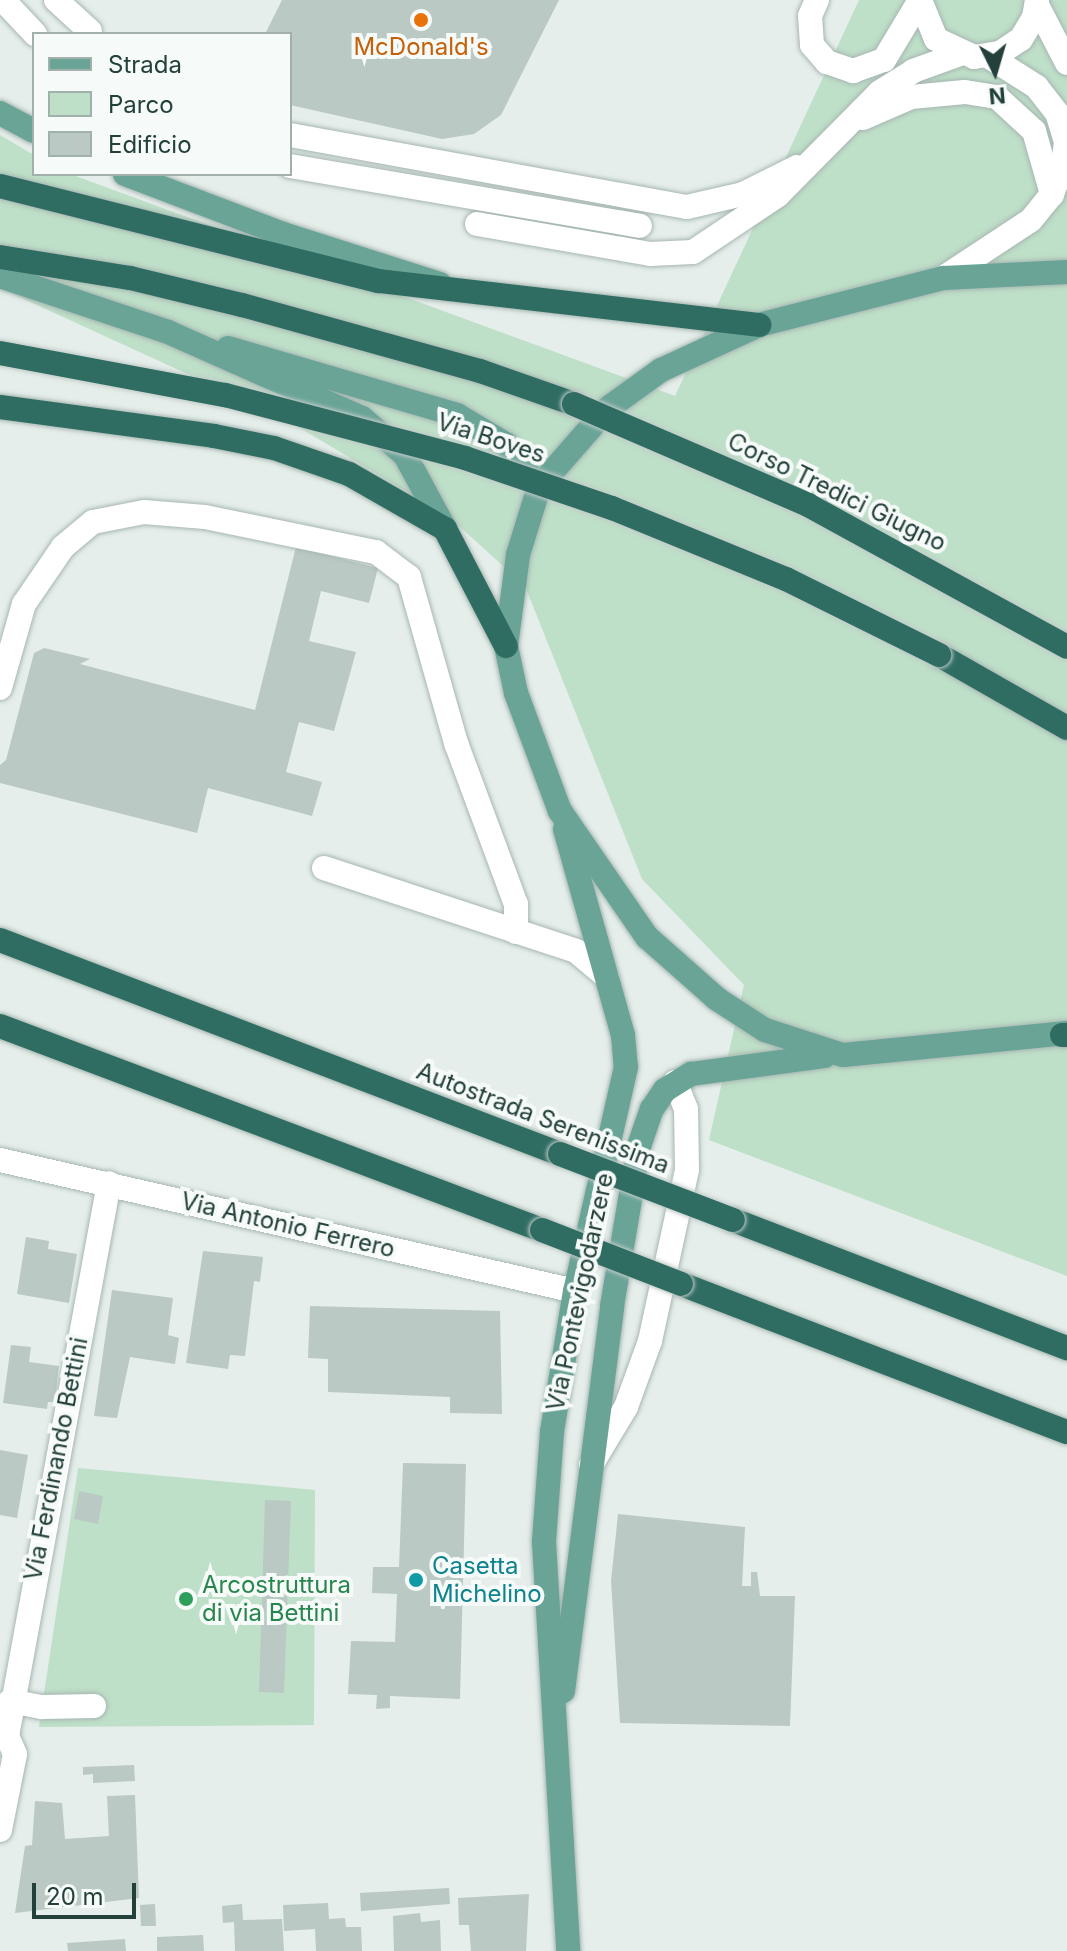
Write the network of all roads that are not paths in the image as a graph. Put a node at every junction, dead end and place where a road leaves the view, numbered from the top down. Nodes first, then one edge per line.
1 (3, 0) edge
2 (56, 0) edge
3 (817, 0) edge
4 (920, 0) edge
5 (1037, 2) edge
6 (90, 31) dead end
7 (33, 32) edge
8 (960, 54) junction
9 (988, 56) junction
10 (1067, 63) edge
11 (2, 113) edge
12 (857, 121) junction
13 (32, 130) edge
14 (292, 135) edge
15 (807, 162) junction
16 (292, 166) edge
17 (130, 176) edge
18 (0, 186) edge
19 (1052, 194) junction
20 (477, 224) dead end
21 (640, 226) dead end
22 (0, 257) edge
23 (1067, 272) edge
24 (0, 276) edge
25 (943, 278) junction
26 (461, 292) junction
27 (759, 325) junction
28 (168, 332) junction
29 (0, 353) edge
30 (0, 407) edge
31 (539, 487) junction
32 (445, 529) junction
33 (506, 646) junction
34 (1067, 647) edge
35 (0, 688) edge
36 (1067, 728) edge
37 (560, 811) junction
38 (324, 868) dead end
39 (516, 932) junction
40 (0, 940) edge
41 (607, 977) junction
42 (0, 1026) edge
43 (1065, 1034) edge
44 (843, 1055) junction
45 (675, 1082) junction
46 (0, 1160) edge
47 (109, 1183) junction
48 (575, 1291) junction
49 (1067, 1348) edge
50 (1067, 1432) edge
51 (588, 1471) junction
52 (10, 1701) junction
53 (94, 1706) dead end
54 (558, 1734) junction
55 (3, 1735) edge
56 (0, 1830) edge
57 (568, 1951) edge

1 - 7 street
2 - 6 street
3 - 4 street
4 - 8 street
5 - 9 street
5 - 10 street
8 - 9 street
8 - 12 street
9 - 19 street
11 - 13 main road
12 - 15 street
12 - 19 street
14 - 15 street
15 - 20 street
16 - 21 street
17 - 26 main road
18 - 26 highway
19 - 25 street
22 - 34 highway, Corso Tredici Giugno, bridge
23 - 25 main road
24 - 28 main road
25 - 27 main road
26 - 27 highway
27 - 31 main road
28 - 31 main road
28 - 32 main road
29 - 36 highway, Via Boves, bridge
30 - 32 highway
31 - 33 main road
32 - 33 highway
33 - 37 main road
35 - 39 street
37 - 41 main road, Via Pontevigodarzere
37 - 44 main road
38 - 39 street
39 - 41 street
40 - 49 highway, Autostrada Serenissima, bridge
41 - 48 main road, Via Pontevigodarzere
42 - 50 highway, bridge
43 - 44 main road
44 - 45 main road
45 - 51 main road, Via Pontevigodarzere
45 - 51 street
46 - 47 street, Via Antonio Ferrero
47 - 48 street, Via Antonio Ferrero
47 - 52 street, Via Ferdinando Bettini
48 - 54 main road, Via Pontevigodarzere
51 - 54 main road, Via Pontevigodarzere
52 - 53 street
52 - 55 street, Via Ferdinando Bettini
54 - 57 main road, Via Pontevigodarzere
55 - 56 street, Via Ferdinando Bettini

